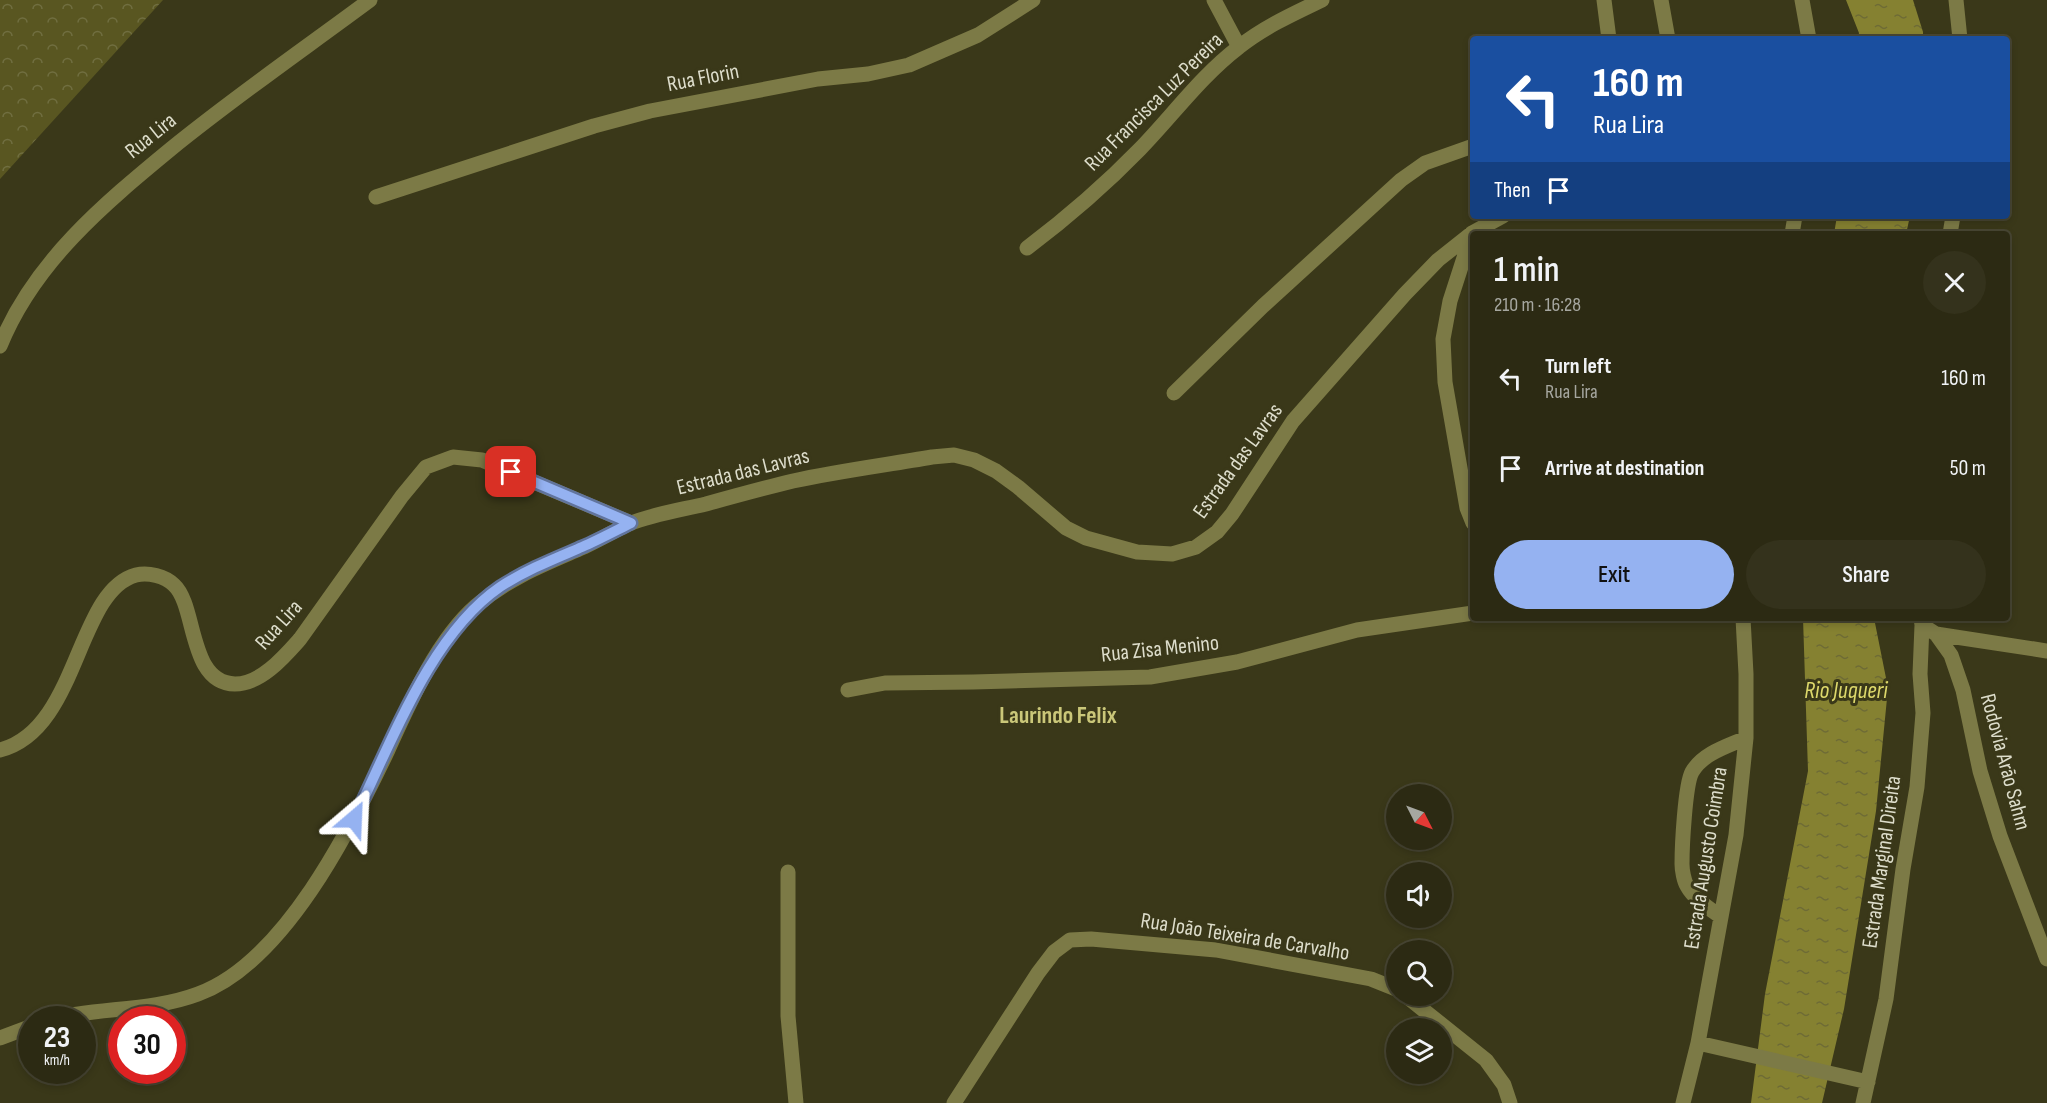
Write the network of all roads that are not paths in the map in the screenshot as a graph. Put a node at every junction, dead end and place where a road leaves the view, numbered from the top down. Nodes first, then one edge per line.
1 (370, 0) edge
2 (1033, 0) edge
3 (1214, 0) edge
4 (1322, 0) edge
5 (1604, 0) edge
6 (1661, 0) edge
7 (1802, 0) edge
8 (1956, 0) edge
9 (1609, 36) edge
10 (1667, 36) edge
11 (1808, 36) edge
12 (1960, 36) edge
13 (1239, 46) junction
14 (1470, 148) edge
15 (376, 197) dead end
16 (1498, 219) edge
17 (1476, 231) edge
18 (1470, 235) edge
19 (1470, 239) edge
20 (1027, 248) dead end
21 (0, 346) edge
22 (1174, 393) dead end
23 (1470, 516) edge
24 (631, 523) junction
25 (1470, 613) edge
26 (1743, 621) edge
27 (1922, 622) edge
28 (1936, 634) junction
29 (2047, 651) edge
30 (848, 690) dead end
31 (1746, 738) junction
32 (0, 750) edge
33 (788, 872) dead end
34 (1721, 918) junction
35 (2047, 959) edge
36 (1386, 985) edge
37 (1418, 1006) edge
38 (96, 1011) edge
39 (18, 1031) edge
40 (0, 1038) edge
41 (1698, 1043) junction
42 (1868, 1082) junction
43 (796, 1103) edge
44 (954, 1103) edge
45 (1510, 1103) edge
46 (1683, 1103) edge
47 (1863, 1103) edge

1 - 21 street, Rua Lira
2 - 15 street, Rua Florin
3 - 13 street
4 - 13 street, Rua Francisca Luz Pereira
5 - 9 street
6 - 10 street
7 - 11 street
8 - 12 street
13 - 20 street, Rua Francisca Luz Pereira
14 - 22 street
16 - 17 street, Estrada das Lavras
18 - 24 street, Estrada das Lavras
19 - 23 street
24 - 32 street, Rua Lira
24 - 38 street, Estrada das Lavras
25 - 30 street, Rua Zisa Menino
26 - 31 street, Estrada Augusto Coimbra
27 - 28 street, Rodovia Arão Sahm
27 - 42 street, Estrada Marginal Direita
28 - 29 street
28 - 35 street, Rodovia Arão Sahm
31 - 34 street, Estrada Augusto Coimbra
31 - 34 street
33 - 43 street
34 - 41 street, Estrada Augusto Coimbra
36 - 44 street, Rua João Teixeira de Carvalho
37 - 45 street
39 - 40 street
41 - 42 street
41 - 46 street, Estrada Augusto Coimbra
42 - 47 street, Estrada Marginal Direita

